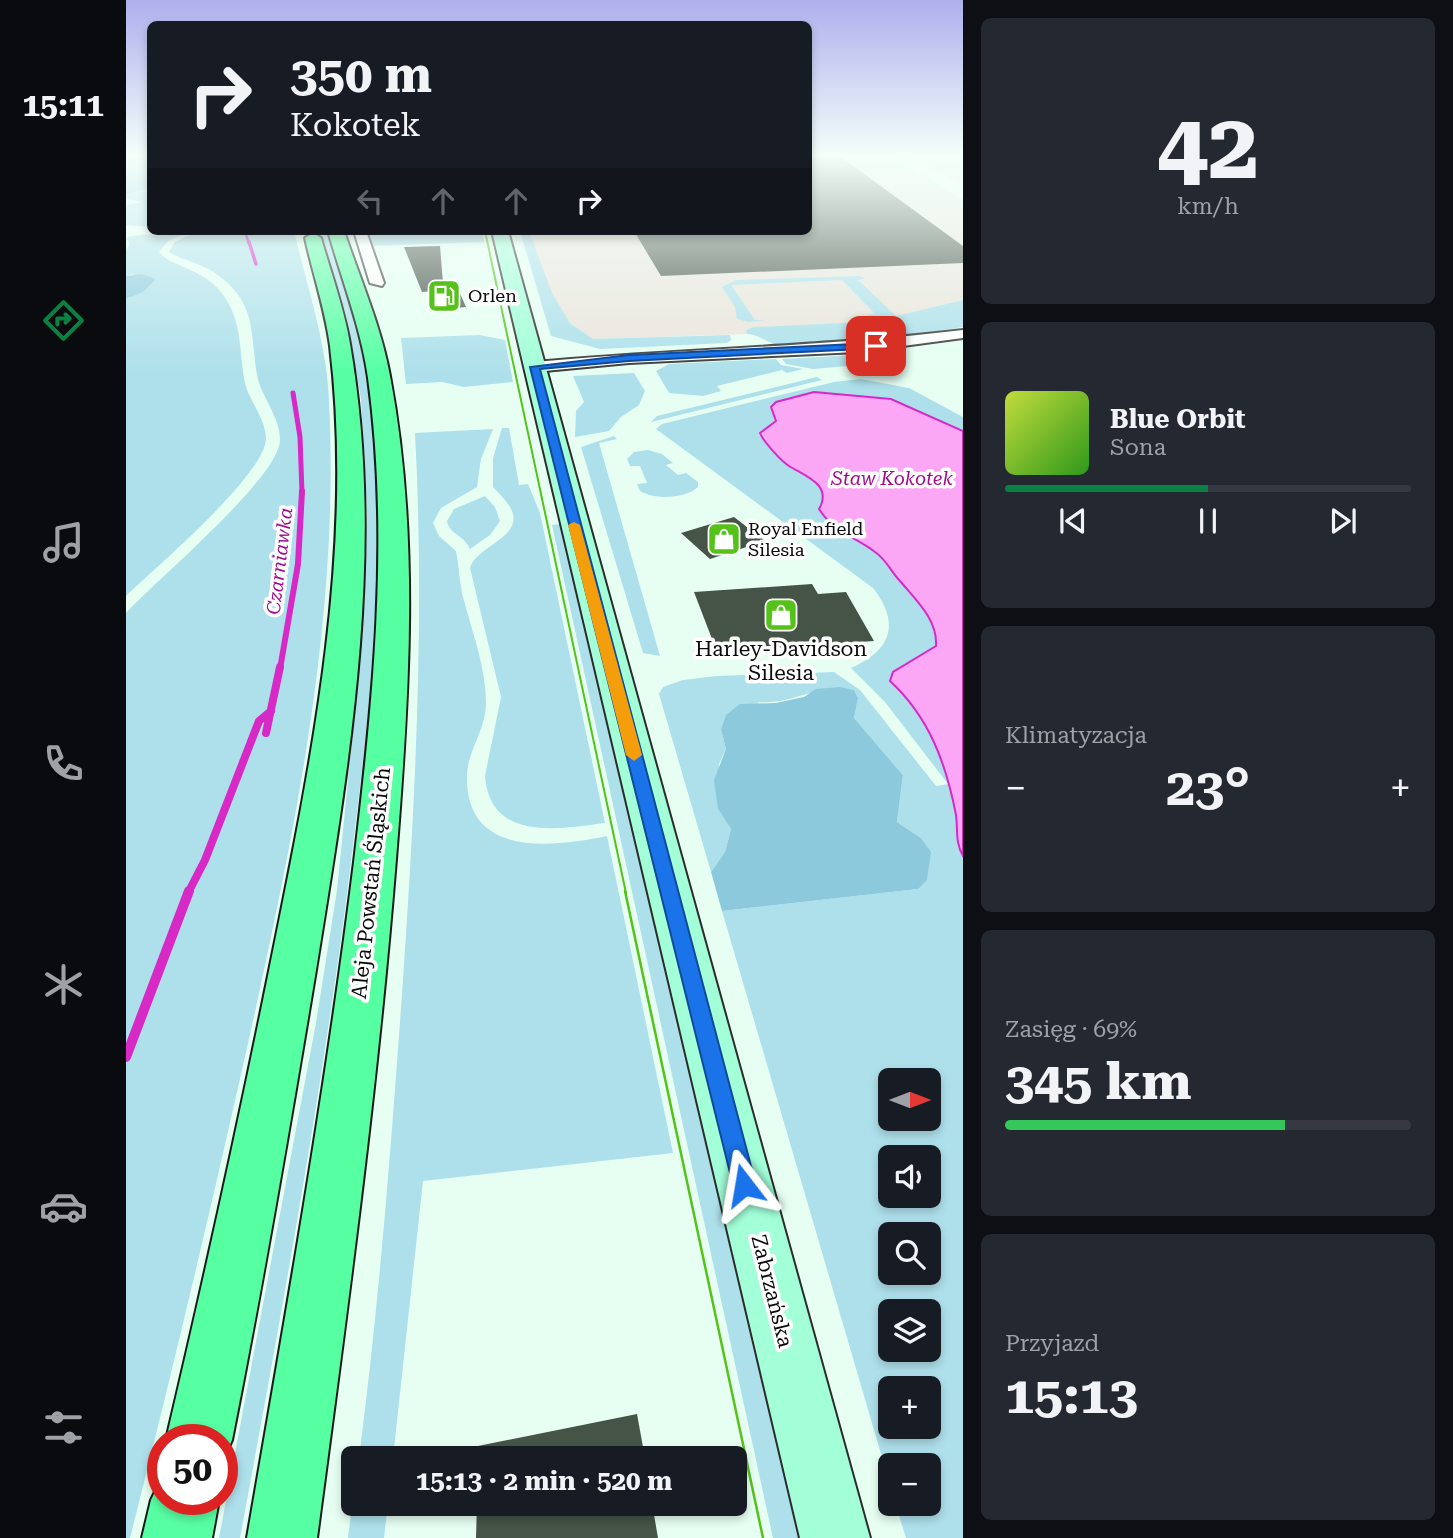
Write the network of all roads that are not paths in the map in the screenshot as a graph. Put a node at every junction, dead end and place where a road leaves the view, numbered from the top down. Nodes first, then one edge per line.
1 (312, 235) edge
2 (337, 235) edge
3 (361, 235) edge
4 (501, 235) edge
5 (377, 283) joint
6 (384, 305) dead end
7 (963, 334) edge
8 (533, 362) junction
9 (203, 1424) edge
10 (182, 1515) edge
11 (177, 1538) edge
12 (282, 1538) edge
13 (835, 1538) edge

1 - 9 main road
2 - 12 main road, Aleja Powstań Śląskich
3 - 5 street
4 - 8 main road, Zabrzańska
5 - 6 main road
7 - 8 street
8 - 13 main road, Zabrzańska
10 - 11 main road

